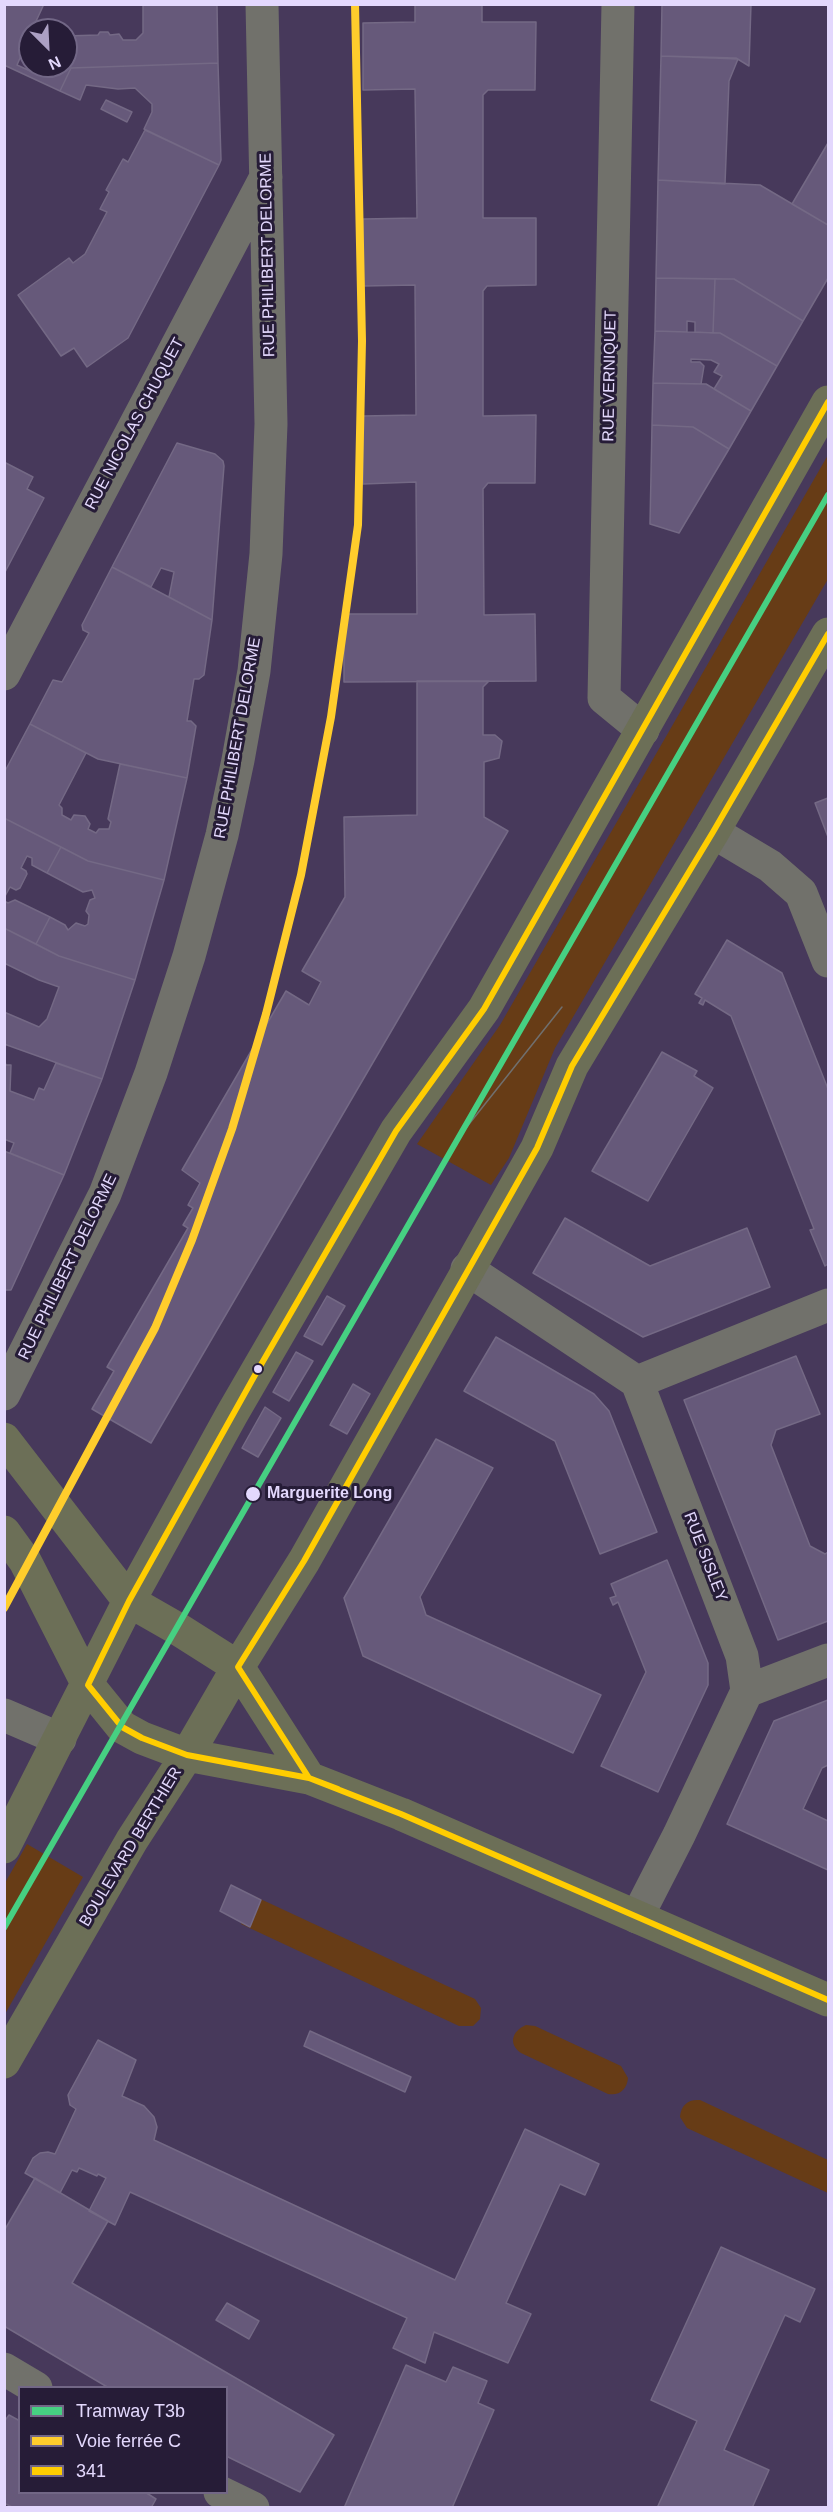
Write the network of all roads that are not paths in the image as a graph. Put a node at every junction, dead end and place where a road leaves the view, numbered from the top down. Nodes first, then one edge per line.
1 (262, 4) edge
2 (618, 4) edge
3 (267, 176) junction
4 (828, 402) edge
5 (828, 634) edge
6 (4, 674) edge
7 (643, 730) junction
8 (713, 832) junction
9 (828, 961) edge
10 (467, 1269) junction
11 (828, 1305) edge
12 (637, 1382) junction
13 (4, 1394) edge
14 (4, 1439) edge
15 (4, 1532) edge
16 (129, 1601) junction
17 (828, 1660) edge
18 (238, 1667) junction
19 (88, 1685) junction
20 (747, 1691) junction
21 (4, 1715) edge
22 (60, 1739) junction
23 (187, 1755) junction
24 (309, 1778) junction
25 (4, 1847) edge
26 (637, 1917) junction
27 (828, 2000) edge
28 (4, 2062) edge
29 (4, 2369) edge
30 (33, 2386) edge
31 (222, 2494) edge
32 (253, 2508) edge

1 - 3 street, RUE PHILIBERT DELORME
2 - 7 street, RUE VERNIQUET
3 - 6 street, RUE NICOLAS CHUQUET
3 - 13 street, RUE PHILIBERT DELORME
4 - 7 main road
5 - 8 main road, BOULEVARD BERTHIER
7 - 16 main road
8 - 9 street
8 - 10 main road, BOULEVARD BERTHIER
10 - 12 street
10 - 18 main road, BOULEVARD BERTHIER
11 - 12 street
12 - 20 street, RUE SISLEY
14 - 16 main road
15 - 19 main road
16 - 18 main road
16 - 19 main road
17 - 20 street
18 - 23 main road, BOULEVARD BERTHIER
18 - 24 main road
19 - 22 main road
19 - 23 main road
20 - 26 street
21 - 22 street
22 - 25 main road
23 - 24 main road
23 - 28 main road, BOULEVARD BERTHIER
24 - 26 main road
26 - 27 main road
29 - 30 street
31 - 32 street

